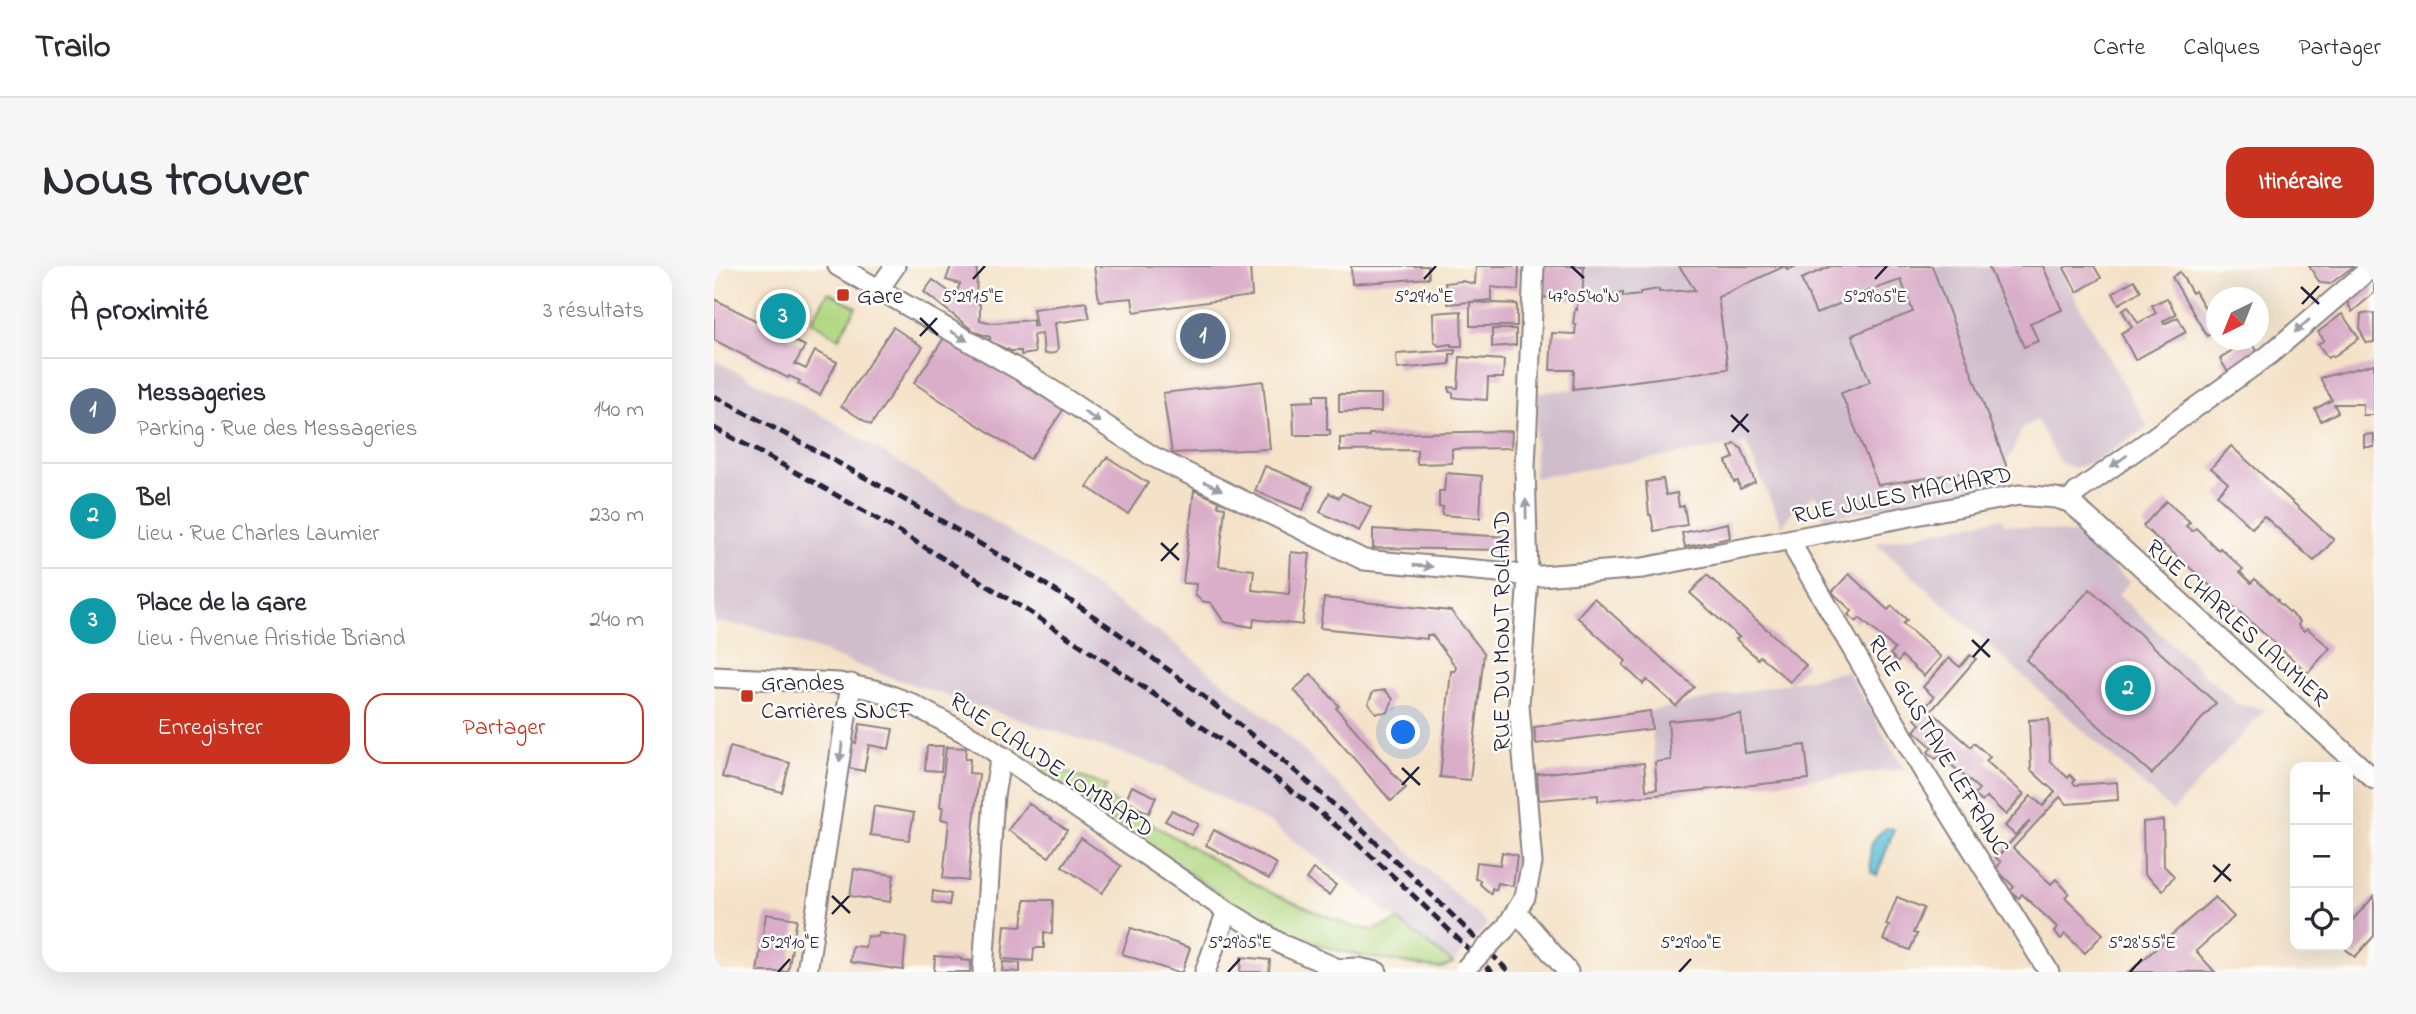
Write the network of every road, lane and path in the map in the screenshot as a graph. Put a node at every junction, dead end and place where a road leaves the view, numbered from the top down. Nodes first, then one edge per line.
1 (838, 266) edge
2 (895, 266) edge
3 (1534, 266) edge
4 (2373, 266) edge
5 (879, 289) junction
6 (2069, 502) junction
7 (1793, 539) junction
8 (1528, 577) junction
9 (714, 677) edge
10 (851, 684) junction
11 (1004, 757) junction
12 (2374, 779) edge
13 (1227, 911) junction
14 (1517, 912) junction
15 (1339, 971) edge
16 (1464, 971) edge
17 (807, 972) edge
18 (983, 972) edge
19 (1205, 972) edge
20 (1377, 972) edge
21 (1568, 972) edge
22 (2049, 972) edge

1 - 5 street, RUE JULES MACHARD
2 - 5 street
8 -> 3 street, RUE DU MONT ROLAND
4 -> 6 street
5 -> 8 street, RUE JULES MACHARD
6 - 7 street, RUE JULES MACHARD
6 - 12 street, RUE CHARLES LAUMIER
7 - 8 street, RUE JULES MACHARD
7 - 22 street, RUE GUSTAVE LEFRANC
8 - 14 street, RUE DU MONT ROLAND
9 - 10 street, RUE CLAUDE LOMBARD
10 - 11 street, RUE CLAUDE LOMBARD
10 -> 17 street
11 - 13 street, RUE CLAUDE LOMBARD
11 - 18 street
13 - 15 street, RUE CLAUDE LOMBARD
13 - 19 street
14 - 16 street, RUE DU MONT ROLAND, bridge
14 - 21 street
15 - 20 street, RUE CLAUDE LOMBARD

